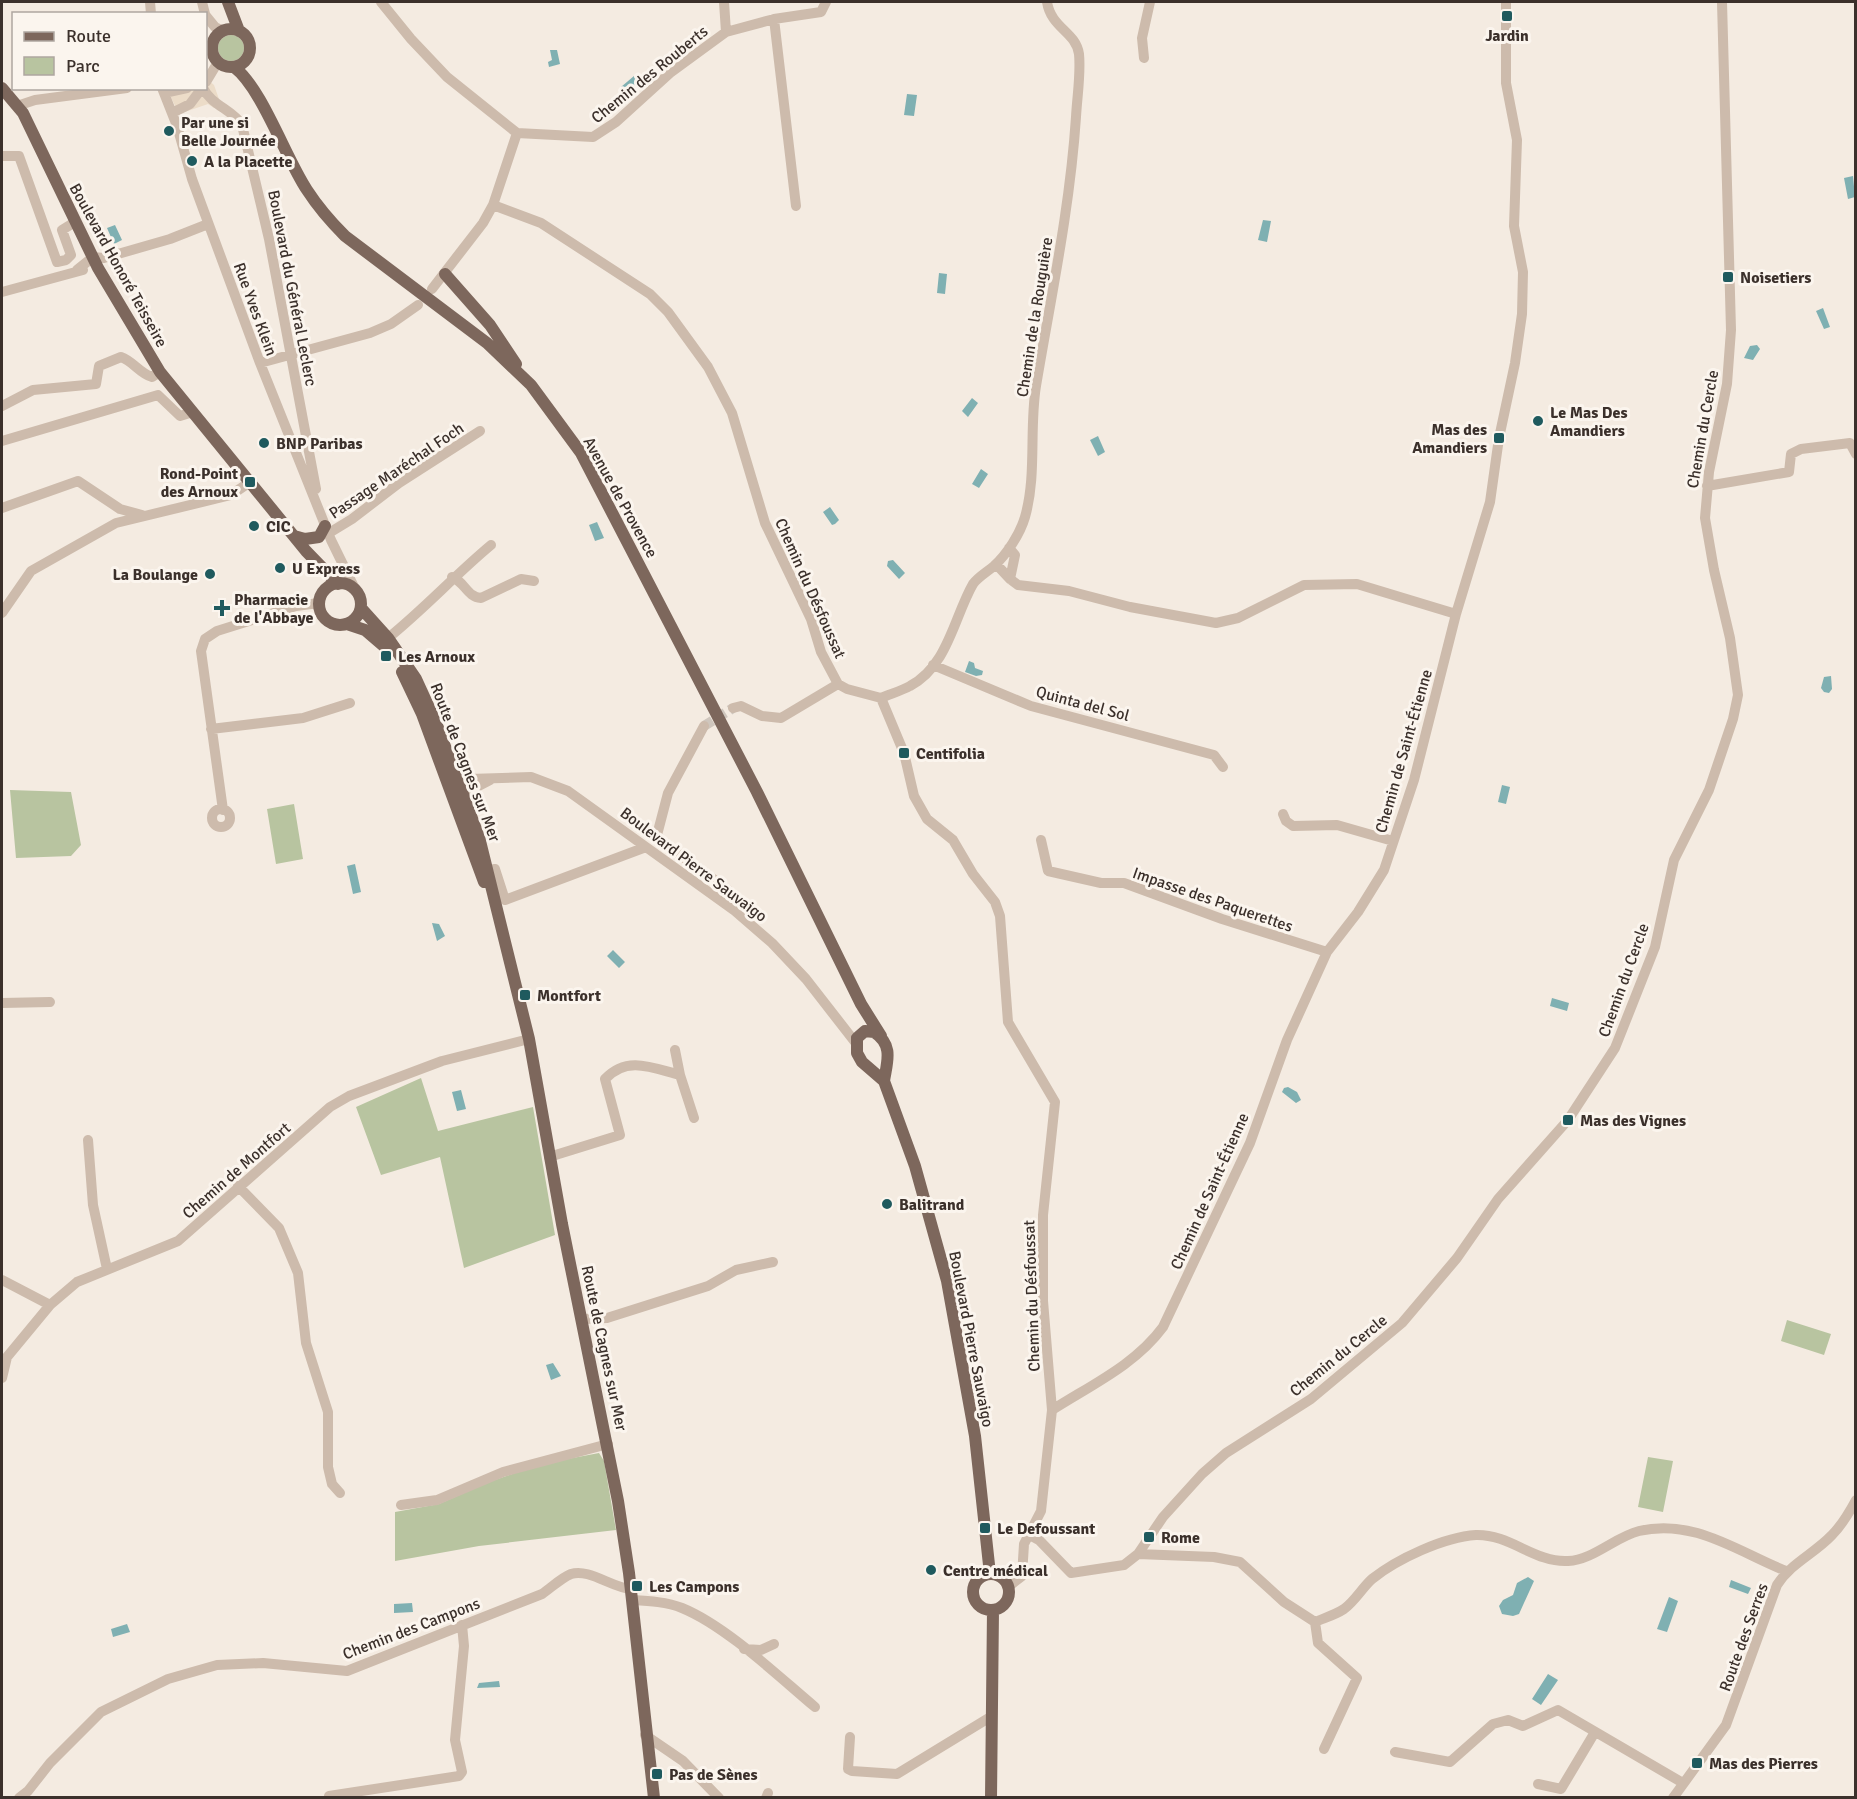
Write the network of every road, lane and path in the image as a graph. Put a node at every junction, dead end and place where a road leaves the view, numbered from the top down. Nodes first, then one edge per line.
1 (229, 2) edge
2 (381, 2) edge
3 (724, 2) edge
4 (826, 2) edge
5 (1047, 2) edge
6 (1150, 2) edge
7 (1506, 2) edge
8 (1722, 2) edge
9 (207, 17) edge
10 (774, 19) junction
11 (224, 31) junction
12 (239, 31) junction
13 (726, 32) junction
14 (247, 58) junction
15 (1144, 58) dead end
16 (218, 62) junction
17 (234, 67) junction
18 (207, 80) edge
19 (251, 85) junction
20 (2, 88) edge
21 (112, 90) edge
22 (200, 90) edge
23 (203, 90) edge
24 (163, 91) edge
25 (17, 106) junction
26 (172, 113) junction
27 (517, 133) junction
28 (2, 156) edge
29 (493, 205) junction
30 (796, 206) dead end
31 (75, 222) junction
32 (208, 224) junction
33 (96, 263) junction
34 (445, 274) junction
35 (432, 289) dead end
36 (2, 292) edge
37 (418, 305) dead end
38 (291, 354) junction
39 (260, 363) junction
40 (160, 372) junction
41 (531, 385) junction
42 (2, 406) edge
43 (193, 412) junction
44 (480, 431) dead end
45 (2, 441) edge
46 (309, 453) junction
47 (1856, 454) edge
48 (297, 456) junction
49 (250, 482) junction
50 (1707, 486) junction
51 (2, 508) edge
52 (320, 512) junction
53 (142, 515) junction
54 (327, 529) junction
55 (294, 536) junction
56 (491, 545) dead end
57 (1009, 548) junction
58 (314, 561) junction
59 (342, 562) junction
60 (996, 564) junction
61 (452, 577) junction
62 (1010, 579) junction
63 (534, 581) dead end
64 (338, 584) junction
65 (326, 590) junction
66 (356, 591) junction
67 (320, 603) junction
68 (361, 608) junction
69 (2, 613) edge
70 (1456, 614) junction
71 (347, 624) junction
72 (388, 638) junction
73 (933, 665) junction
74 (409, 683) junction
75 (838, 684) junction
76 (881, 698) junction
77 (351, 703) dead end
78 (733, 708) dead end
79 (704, 726) tunnel mouth
80 (210, 729) junction
81 (1223, 767) dead end
82 (459, 789) junction
83 (223, 810) dead end
84 (1283, 814) dead end
85 (1041, 840) dead end
86 (1393, 841) junction
87 (469, 843) junction
88 (646, 847) junction
89 (484, 871) junction
90 (735, 911) junction
91 (1327, 952) junction
92 (50, 1002) dead end
93 (2, 1003) edge
94 (861, 1004) junction
95 (860, 1036) junction
96 (881, 1036) junction
97 (529, 1039) junction
98 (675, 1050) dead end
99 (887, 1062) junction
100 (872, 1068) junction
101 (680, 1075) junction
102 (884, 1081) junction
103 (694, 1118) dead end
104 (88, 1140) dead end
105 (549, 1157) junction
106 (238, 1186) junction
107 (773, 1262) dead end
108 (108, 1269) junction
109 (2, 1280) edge
110 (50, 1305) junction
111 (583, 1319) junction
112 (2, 1378) edge
113 (1052, 1410) junction
114 (608, 1444) junction
115 (340, 1493) dead end
116 (1856, 1500) edge
117 (401, 1505) dead end
118 (1029, 1534) junction
119 (1138, 1554) junction
120 (1786, 1571) junction
121 (990, 1574) junction
122 (1008, 1587) junction
123 (632, 1594) junction
124 (993, 1610) junction
125 (1315, 1622) junction
126 (462, 1624) junction
127 (774, 1644) dead end
128 (744, 1649) junction
129 (815, 1707) dead end
130 (992, 1716) junction
131 (1595, 1732) junction
132 (645, 1735) junction
133 (850, 1737) dead end
134 (1324, 1749) dead end
135 (1395, 1752) dead end
136 (1683, 1783) junction
137 (1538, 1784) dead end
138 (329, 1796) edge
139 (19, 1797) edge
140 (654, 1797) edge
141 (719, 1797) edge
142 (991, 1797) edge
143 (1673, 1797) edge

1 - 11 main road
1 - 12 main road
2 - 27 street
3 - 13 street
4 - 10 street, Chemin des Rouberts
5 - 57 street, Chemin de la Rouguière
6 - 15 street
7 - 70 street, Chemin de Saint-Étienne
8 - 50 street, Chemin du Cercle
9 - 11 street
10 - 13 street, Chemin des Rouberts
10 - 30 street
11 - 12 main road
11 - 16 main road
12 - 14 main road
13 - 27 street, Chemin des Rouberts
14 - 17 main road
14 - 19 main road, Avenue de Provence
16 - 17 main road
16 - 18 street
17 - 19 main road, Avenue de Provence
19 - 41 main road, Avenue de Provence
20 - 25 main road, Boulevard Honoré Teisseire
21 - 25 street
22 - 26 street
23 - 38 street, Boulevard du Général Leclerc
24 - 26 street, Rue Yves Klein
25 - 31 main road, Boulevard Honoré Teisseire
26 - 32 street, Rue Yves Klein
27 - 29 street
28 - 31 street
29 - 34 street
29 - 75 street, Chemin du Désfoussat
31 - 33 main road, Boulevard Honoré Teisseire
32 - 33 street
32 - 39 street, Rue Yves Klein
33 - 36 street
33 - 40 main road, Boulevard Honoré Teisseire
34 - 35 street
34 - 41 main road
37 - 38 street
38 - 39 street
38 - 46 street, Boulevard du Général Leclerc
39 - 48 street, Rue Yves Klein
40 - 42 street
40 - 43 main road, Boulevard Honoré Teisseire
41 - 94 main road, Avenue de Provence
43 - 45 street
43 - 49 main road, Boulevard Honoré Teisseire
44 - 54 street, Passage Maréchal Foch
46 - 48 street
46 - 52 street, Boulevard du Général Leclerc
47 - 50 street
48 - 52 street, Rue Yves Klein
49 - 53 street
49 - 55 main road, Boulevard Honoré Teisseire
50 - 119 street, Chemin du Cercle
51 - 53 street
52 - 54 street
53 - 69 street
54 - 55 main road
54 - 59 street
55 - 58 main road, Boulevard Honoré Teisseire
56 - 61 street
57 - 60 street, Chemin de la Rouguière
57 - 62 street
58 - 64 main road, Boulevard Honoré Teisseire
58 - 65 main road, Boulevard Honoré Teisseire
59 - 64 street
59 - 66 street
60 - 62 street
60 - 73 street, Chemin de la Rouguière
61 - 63 street
61 - 72 street
62 - 70 street
64 - 65 main road
64 - 66 main road
65 - 67 main road
66 - 68 main road
67 - 71 main road
67 - 80 street
68 - 71 main road
68 - 72 main road, Route de Cagnes sur Mer
70 - 86 street, Chemin de Saint-Étienne
71 - 74 main road, Route de Cagnes sur Mer
72 - 82 main road, Route de Cagnes sur Mer
73 - 76 street, Chemin de la Rouguière
73 - 81 street, Quinta del Sol
74 - 82 street
74 - 87 main road, Route de Cagnes sur Mer
75 - 76 street, Chemin du Désfoussat
75 - 78 street
76 - 113 street, Chemin du Désfoussat
77 - 80 street
79 - 90 street
80 - 83 street
82 - 87 main road
82 - 88 street, Boulevard Pierre Sauvaigo
82 - 89 main road, Route de Cagnes sur Mer
84 - 86 street
85 - 91 street, Impasse des Paquerettes
86 - 91 street, Chemin de Saint-Étienne
87 - 89 main road, Route de Cagnes sur Mer
88 - 89 street
88 - 90 street, Boulevard Pierre Sauvaigo
89 - 97 main road, Route de Cagnes sur Mer
90 - 95 street, Boulevard Pierre Sauvaigo
91 - 113 street, Chemin de Saint-Étienne
92 - 93 street
94 - 95 main road, Avenue de Provence
94 - 96 main road, Avenue de Provence
95 - 96 main road
95 - 100 main road
96 - 99 main road
97 - 105 main road, Route de Cagnes sur Mer
97 - 106 street, Chemin de Montfort
98 - 101 street
99 - 100 main road
99 - 102 main road, Boulevard Pierre Sauvaigo
100 - 102 main road, Boulevard Pierre Sauvaigo
101 - 103 street
101 - 105 street
102 - 121 main road, Boulevard Pierre Sauvaigo
104 - 108 street
105 - 111 main road, Route de Cagnes sur Mer
106 - 108 street, Chemin de Montfort
106 - 115 street
107 - 111 street
108 - 110 street, Chemin de Montfort
109 - 110 street
110 - 112 street, Chemin de Montfort
111 - 114 main road, Route de Cagnes sur Mer
113 - 118 street, Chemin du Désfoussat
114 - 117 street
114 - 123 main road, Route de Cagnes sur Mer
116 - 120 street, Route des Serres
118 - 119 street
118 - 122 street, Chemin du Désfoussat
119 - 125 street
120 - 125 street
120 - 136 street, Route des Serres
121 - 122 main road
121 - 124 main road
122 - 124 main road
123 - 126 street, Chemin des Campons
123 - 128 street, Chemin des Campons
123 - 132 main road, Route de Cagnes sur Mer
124 - 130 main road
125 - 134 street
126 - 138 street
126 - 139 street, Chemin des Campons
127 - 128 street
128 - 129 street, Chemin des Campons
130 - 133 street
130 - 142 main road
131 - 135 street
131 - 136 street
131 - 137 street
132 - 140 main road, Route de Cagnes sur Mer
132 - 141 street
136 - 143 street, Route des Serres

